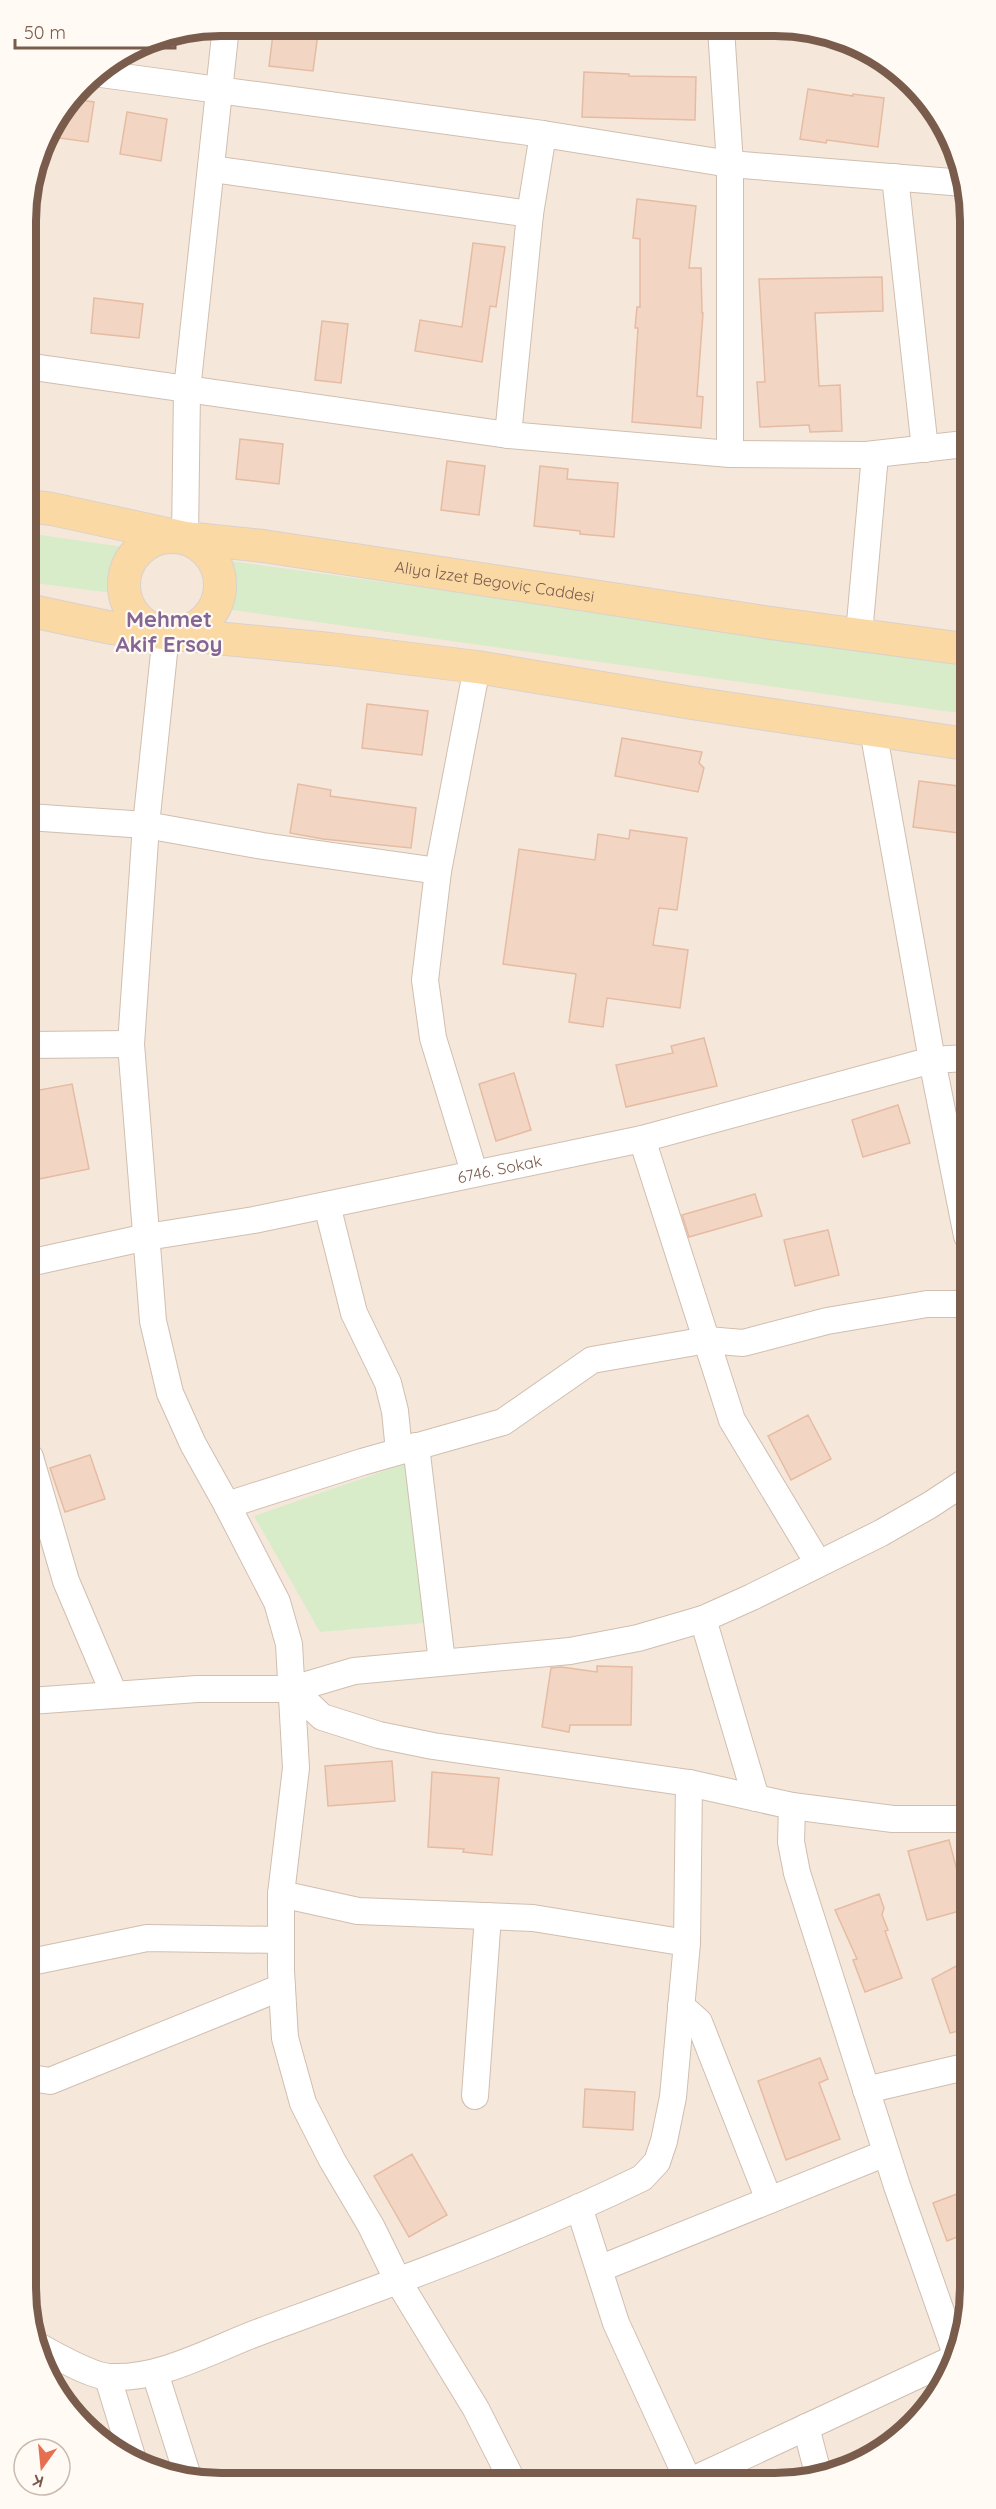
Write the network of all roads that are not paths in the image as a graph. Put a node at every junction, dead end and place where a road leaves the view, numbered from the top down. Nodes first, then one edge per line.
1 (225, 36) edge
2 (721, 36) edge
3 (108, 75) edge
4 (221, 89) junction
5 (543, 134) junction
6 (730, 164) junction
7 (212, 170) junction
8 (895, 177) junction
9 (956, 182) edge
10 (530, 214) junction
11 (36, 367) edge
12 (187, 390) junction
13 (508, 435) junction
14 (960, 445) edge
15 (925, 449) junction
16 (730, 454) junction
17 (875, 454) junction
18 (36, 507) edge
19 (184, 538) junction
20 (36, 612) edge
21 (166, 634) junction
22 (859, 634) junction
23 (960, 648) edge
24 (477, 667) junction
25 (873, 730) junction
26 (960, 743) edge
27 (36, 818) edge
28 (146, 825) junction
29 (438, 871) junction
30 (131, 1044) junction
31 (36, 1045) edge
32 (960, 1058) edge
33 (932, 1060) junction
34 (642, 1139) junction
35 (474, 1172) junction
36 (960, 1201) edge
37 (327, 1205) junction
38 (147, 1237) junction
39 (36, 1261) edge
40 (960, 1304) edge
41 (706, 1340) junction
42 (408, 1449) junction
43 (36, 1478) edge
44 (960, 1485) edge
45 (227, 1505) junction
46 (818, 1563) junction
47 (703, 1618) junction
48 (442, 1662) junction
49 (293, 1689) junction
50 (114, 1694) junction
51 (36, 1700) edge
52 (689, 1783) junction
53 (756, 1798) junction
54 (792, 1806) junction
55 (960, 1820) edge
56 (281, 1894) junction
57 (488, 1916) junction
58 (281, 1940) junction
59 (687, 1943) junction
60 (36, 1961) edge
61 (282, 1987) junction
62 (681, 2006) junction
63 (960, 2068) edge
64 (36, 2079) edge
65 (866, 2090) junction
66 (475, 2096) dead end
67 (886, 2152) junction
68 (769, 2200) junction
69 (579, 2207) junction
70 (599, 2269) junction
71 (398, 2281) junction
72 (952, 2342) edge
73 (47, 2351) edge
74 (944, 2363) edge
75 (155, 2373) junction
76 (108, 2378) junction
77 (806, 2427) junction
78 (130, 2449) edge
79 (817, 2468) edge
80 (186, 2469) edge
81 (508, 2473) edge
82 (685, 2473) edge
83 (708, 2473) edge

1 - 4 street
2 - 6 street
3 - 4 street
4 - 5 street
4 - 7 street
5 - 6 street
5 - 10 street
6 - 8 street
6 - 16 street
7 - 10 street
7 - 12 street
8 - 9 street
8 - 15 street
10 - 13 street
11 - 12 street
12 - 13 street
12 - 19 street
13 - 16 street
14 - 15 street
15 - 17 street
16 - 17 street
17 - 22 street
18 - 19 main road, Aliya İzzet Begoviç Caddesi
19 - 21 main road
19 - 21 main road
19 - 22 main road, Aliya İzzet Begoviç Caddesi
20 - 21 main road
21 - 24 main road
21 - 28 street
22 - 23 main road, Aliya İzzet Begoviç Caddesi
24 - 25 main road
24 - 29 street
25 - 26 main road
25 - 33 street
27 - 28 street
28 - 29 street
28 - 30 street
29 - 35 street
30 - 31 street
30 - 38 street
32 - 33 street, 6746. Sokak
33 - 34 street, 6746. Sokak
33 - 36 street
34 - 35 street, 6746. Sokak
34 - 41 street
35 - 37 street, 6746. Sokak
37 - 38 street, 6746. Sokak
37 - 42 street
38 - 39 street, 6746. Sokak
38 - 45 street
40 - 41 street
41 - 42 street
41 - 46 street
42 - 45 street
42 - 48 street
43 - 50 street
44 - 46 street
45 - 49 street
46 - 47 street
47 - 48 street
47 - 53 street
48 - 49 street
49 - 50 street
49 - 52 street
49 - 56 street
50 - 51 street
52 - 53 street
52 - 59 street
53 - 54 street
54 - 55 street
54 - 65 street
56 - 57 street
56 - 58 street
57 - 59 street
57 - 66 street
58 - 60 street
58 - 61 street
59 - 62 street
61 - 64 street
61 - 71 street
62 - 68 street
62 - 69 street
63 - 65 street
65 - 67 street
67 - 68 street
67 - 72 street
68 - 70 street
69 - 70 street
69 - 71 street
70 - 82 street
71 - 75 street
71 - 81 street
73 - 76 street
74 - 77 street
75 - 76 street
75 - 80 street
76 - 78 street
77 - 79 street
77 - 83 street

